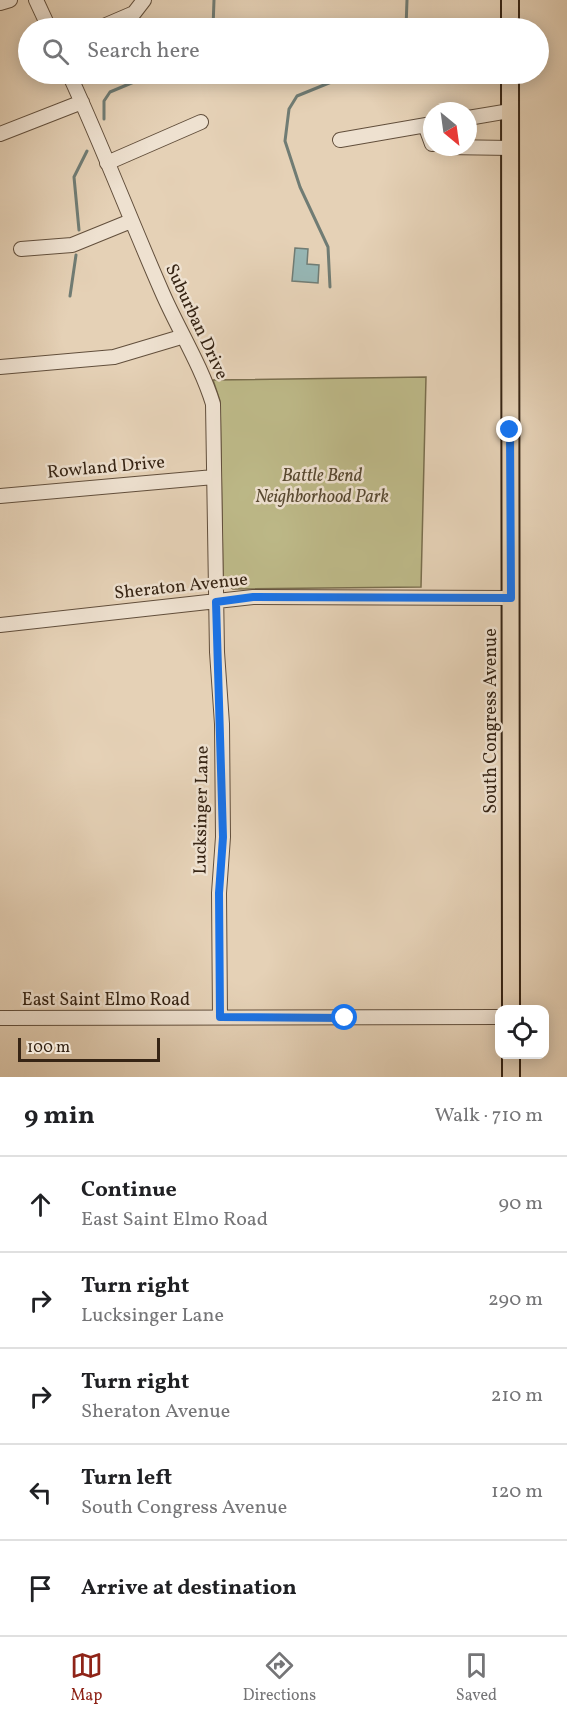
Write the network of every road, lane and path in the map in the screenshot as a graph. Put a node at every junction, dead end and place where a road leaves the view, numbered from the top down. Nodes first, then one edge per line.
1 (10, 0) edge
2 (36, 0) edge
3 (144, 0) edge
4 (510, 0) edge
5 (0, 3) edge
6 (44, 18) edge
7 (122, 18) edge
8 (510, 18) edge
9 (74, 84) edge
10 (510, 84) edge
11 (82, 102) junction
12 (510, 111) junction
13 (477, 116) edge
14 (201, 122) dead end
15 (423, 126) edge
16 (0, 134) edge
17 (340, 140) dead end
18 (477, 147) edge
19 (510, 148) junction
20 (107, 163) junction
21 (131, 221) junction
22 (21, 249) dead end
23 (182, 337) junction
24 (0, 367) edge
25 (214, 477) junction
26 (0, 496) edge
27 (511, 598) junction
28 (216, 602) junction
29 (0, 625) edge
30 (511, 1005) edge
31 (220, 1017) junction
32 (495, 1017) edge
33 (0, 1018) edge
34 (511, 1059) edge
35 (511, 1077) edge

1 - 5 street
2 - 6 street
3 - 7 street
4 - 8 main road
9 - 11 street, Suburban Drive
10 - 12 main road, South Congress Avenue
11 - 16 street
11 - 20 street, Suburban Drive
12 - 13 street
12 - 19 main road, South Congress Avenue
14 - 20 street
15 - 17 street
18 - 19 street
19 - 27 main road, South Congress Avenue
20 - 21 street, Suburban Drive
21 - 22 street
21 - 23 street, Suburban Drive
23 - 24 street
23 - 25 street, Suburban Drive
25 - 26 street, Rowland Drive
25 - 28 street, Suburban Drive
27 - 28 street, Sheraton Avenue
27 - 30 main road, South Congress Avenue
28 - 29 street, Sheraton Avenue
28 - 31 street, Lucksinger Lane
31 - 32 street, East Saint Elmo Road
31 - 33 street, East Saint Elmo Road
34 - 35 main road

